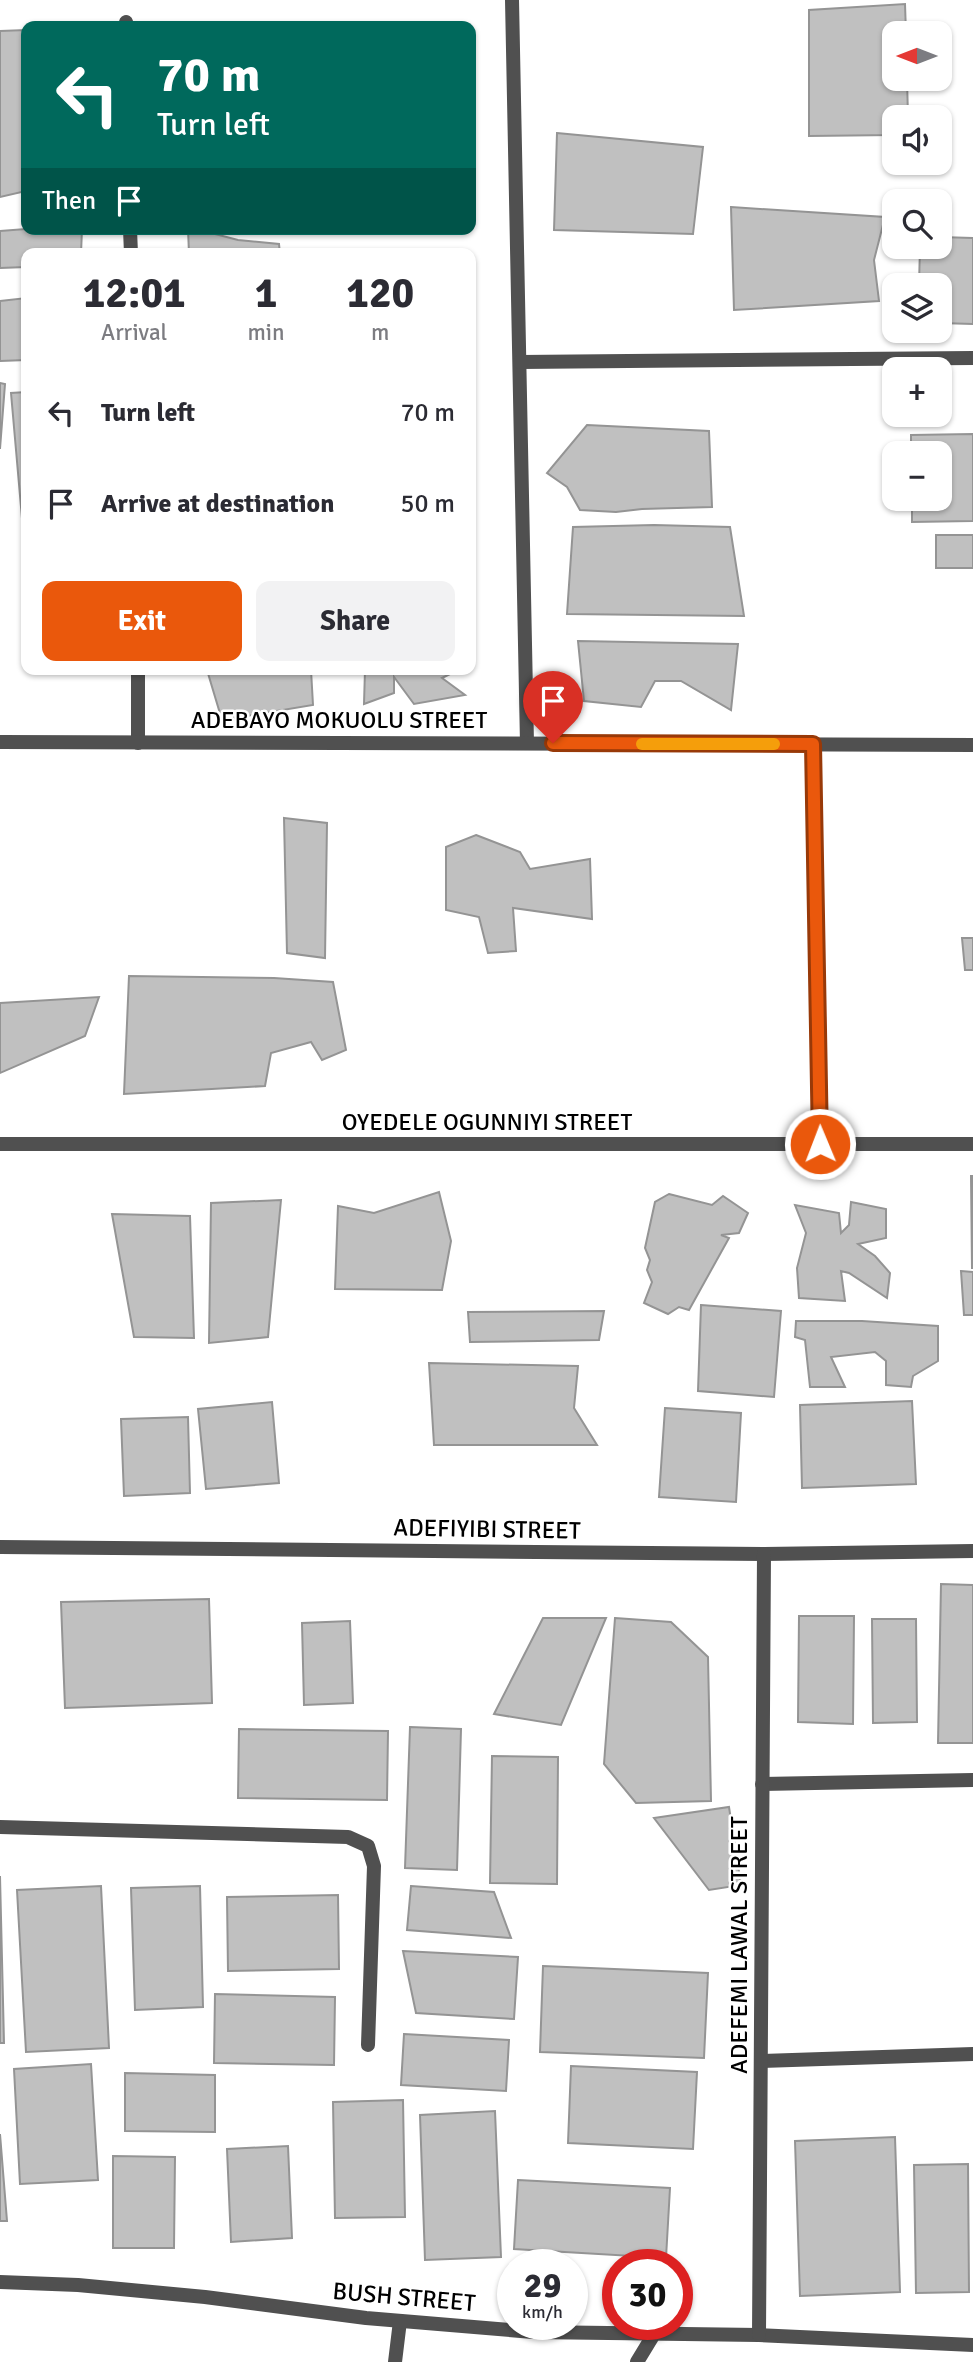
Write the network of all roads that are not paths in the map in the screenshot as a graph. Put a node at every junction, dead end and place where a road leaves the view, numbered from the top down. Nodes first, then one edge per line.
1 (512, 0) edge
2 (973, 358) edge
3 (520, 362) junction
4 (138, 675) edge
5 (0, 742) edge
6 (138, 743) junction
7 (527, 743) junction
8 (813, 744) junction
9 (973, 745) edge
10 (0, 1144) edge
11 (820, 1144) junction
12 (973, 1144) edge
13 (0, 1547) edge
14 (973, 1551) edge
15 (764, 1554) junction
16 (973, 1780) edge
17 (762, 1784) junction
18 (0, 1827) edge
19 (368, 2045) dead end
20 (973, 2054) edge
21 (761, 2061) junction
22 (0, 2282) edge
23 (400, 2321) junction
24 (602, 2333) edge
25 (693, 2334) edge
26 (759, 2335) junction
27 (650, 2340) edge
28 (946, 2345) junction
29 (973, 2346) edge
30 (395, 2362) edge
31 (637, 2362) edge
32 (946, 2362) edge

1 - 3 street
2 - 3 street
3 - 7 street
4 - 6 street
5 - 6 street, ADEBAYO MOKUOLU STREET
6 - 7 street, ADEBAYO MOKUOLU STREET
7 - 8 street, ADEBAYO MOKUOLU STREET
8 - 9 street, ADEBAYO MOKUOLU STREET
8 - 11 street
10 - 11 street, OYEDELE OGUNNIYI STREET
11 - 12 street, OYEDELE OGUNNIYI STREET
13 - 15 street, ADEFIYIBI STREET
14 - 15 street, ADEFIYIBI STREET
15 - 17 street, ADEFEMI LAWAL STREET
16 - 17 street
17 - 21 street, ADEFEMI LAWAL STREET
18 - 19 street
20 - 21 street
21 - 26 street, ADEFEMI LAWAL STREET
22 - 23 street, BUSH STREET
23 - 24 street, BUSH STREET
23 - 30 street
25 - 26 street, BUSH STREET
26 - 28 street, BUSH STREET
27 - 31 street
28 - 29 street, BUSH STREET
28 - 32 street

